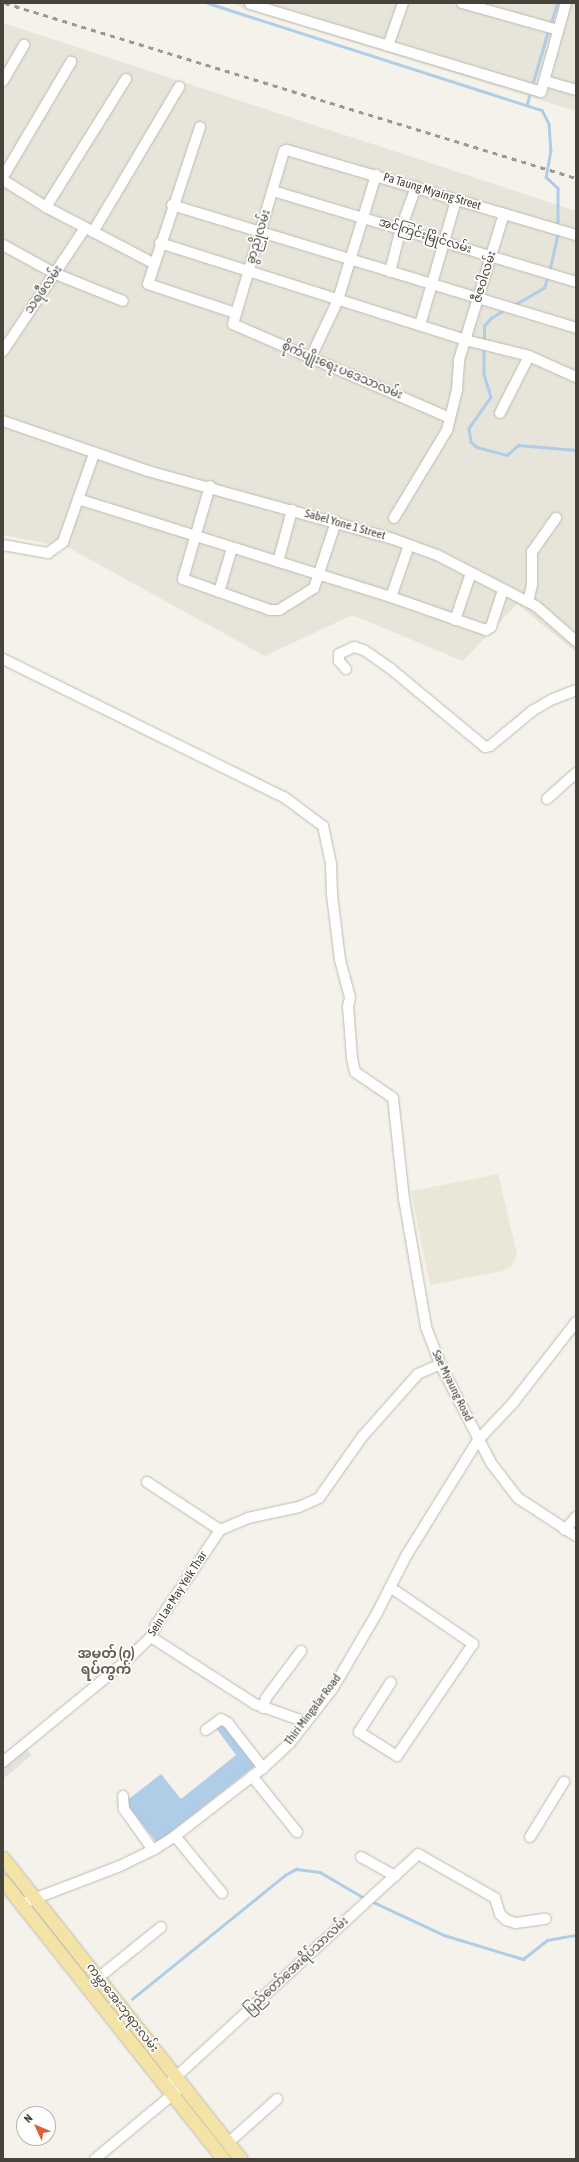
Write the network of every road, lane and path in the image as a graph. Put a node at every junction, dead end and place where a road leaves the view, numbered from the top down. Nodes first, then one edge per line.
1 (403, 3) edge
2 (462, 3) edge
3 (566, 3) edge
4 (250, 4) edge
5 (558, 30) junction
6 (24, 45) dead end
7 (388, 46) junction
8 (71, 62) dead end
9 (126, 79) dead end
10 (3, 81) edge
11 (545, 81) junction
12 (180, 87) dead end
13 (576, 90) edge
14 (200, 126) dead end
15 (287, 150) joint
16 (376, 175) junction
17 (3, 178) edge
18 (416, 187) junction
19 (273, 191) junction
20 (456, 200) junction
21 (172, 205) junction
22 (46, 207) junction
23 (504, 214) junction
24 (363, 216) junction
25 (401, 228) junction
26 (89, 230) junction
27 (260, 233) junction
28 (576, 235) edge
29 (444, 242) junction
30 (160, 243) junction
31 (3, 245) edge
32 (491, 256) junction
33 (350, 259) junction
34 (153, 263) junction
35 (248, 272) junction
36 (390, 272) junction
37 (56, 274) junction
38 (576, 282) edge
39 (432, 285) junction
40 (478, 299) junction
41 (338, 300) junction
42 (123, 301) dead end
43 (235, 313) junction
44 (234, 325) joint
45 (420, 325) junction
46 (576, 328) edge
47 (465, 340) junction
48 (3, 351) edge
49 (529, 356) junction
50 (311, 357) junction
51 (576, 377) edge
52 (500, 413) dead end
53 (450, 418) junction
54 (3, 420) edge
55 (94, 454) junction
56 (210, 486) junction
57 (78, 499) junction
58 (292, 510) junction
59 (394, 518) dead end
60 (556, 518) dead end
61 (336, 522) junction
62 (194, 535) junction
63 (3, 545) edge
64 (409, 545) junction
65 (232, 548) junction
66 (278, 562) junction
67 (471, 573) junction
68 (320, 575) junction
69 (503, 590) junction
70 (219, 592) junction
71 (390, 597) junction
72 (528, 602) junction
73 (455, 620) junction
74 (576, 641) edge
75 (3, 659) edge
76 (346, 670) dead end
77 (576, 690) edge
78 (576, 773) edge
79 (547, 799) dead end
80 (576, 1322) edge
81 (440, 1364) junction
82 (478, 1440) junction
83 (147, 1482) dead end
84 (576, 1517) edge
85 (220, 1530) junction
86 (565, 1530) junction
87 (576, 1536) edge
88 (390, 1587) junction
89 (151, 1636) junction
90 (301, 1652) dead end
91 (391, 1682) dead end
92 (263, 1708) junction
93 (306, 1722) junction
94 (206, 1730) dead end
95 (3, 1762) edge
96 (263, 1768) junction
97 (252, 1776) junction
98 (564, 1782) dead end
99 (123, 1796) dead end
100 (297, 1832) dead end
101 (175, 1836) junction
102 (530, 1837) dead end
103 (153, 1850) junction
104 (361, 1857) dead end
105 (3, 1858) edge
106 (395, 1876) junction
107 (3, 1881) edge
108 (222, 1893) dead end
109 (35, 1898) junction
110 (21, 1904) junction
111 (546, 1919) dead end
112 (161, 1927) dead end
113 (98, 1978) junction
114 (179, 2081) junction
115 (168, 2091) junction
116 (277, 2099) dead end
117 (228, 2143) junction
118 (95, 2159) edge
119 (222, 2159) edge
120 (240, 2159) edge

1 - 7 street
2 - 5 street
3 - 5 street
4 - 7 street
5 - 11 street
6 - 10 street
7 - 11 street
8 - 17 street
9 - 22 street
11 - 13 street
12 - 26 street, သရဖီလမ်း
14 - 21 street
15 - 16 street, Pa Taung Myaing Street
15 - 19 street, ခွာညိုလမ်း
16 - 18 street, Pa Taung Myaing Street
16 - 24 street
17 - 22 street
18 - 20 street, Pa Taung Myaing Street
18 - 25 street
19 - 24 street, အင်ကြင်းမြိုင်လမ်း
19 - 27 street, ခွာညိုလမ်း
20 - 23 street, Pa Taung Myaing Street
20 - 29 street
21 - 27 street
21 - 30 street
22 - 26 street
23 - 28 street, Pa Taung Myaing Street
23 - 32 street, ဇီဇဝါလမ်း
24 - 25 street, အင်ကြင်းမြိုင်လမ်း
24 - 33 street
25 - 29 street, အင်ကြင်းမြိုင်လမ်း
25 - 36 street
26 - 34 street
26 - 37 street, သရဖီလမ်း
27 - 33 street
27 - 35 street, ခွာညိုလမ်း
29 - 32 street, အင်ကြင်းမြိုင်လမ်း
29 - 39 street
30 - 34 street
30 - 35 street
31 - 37 street
32 - 38 street, အင်ကြင်းမြိုင်လမ်း
32 - 40 street, ဇီဇဝါလမ်း
33 - 36 street
33 - 41 street
34 - 43 street
35 - 41 street
35 - 43 street, ခွာညိုလမ်း
36 - 39 street
37 - 42 street
37 - 48 street, သရဖီလမ်း
39 - 40 street
39 - 45 street
40 - 46 street
40 - 47 street, ဇီဇဝါလမ်း
41 - 45 street
41 - 50 street
43 - 44 street, ခွာညိုလမ်း
44 - 50 street, စိုက်ပျိုးရေး ပဒေသာလမ်း
45 - 47 street
47 - 49 street
47 - 53 street, ဇီဇဝါလမ်း
49 - 51 street
49 - 52 street
50 - 53 street, စိုက်ပျိုးရေး ပဒေသာလမ်း
53 - 59 street, ဇီဇဝါလမ်း
54 - 55 street, Sabel Yone 1 Street
55 - 56 street, Sabel Yone 1 Street
55 - 57 street
56 - 58 street, Sabel Yone 1 Street
56 - 62 street
57 - 62 street
57 - 63 street
58 - 61 street, Sabel Yone 1 Street
58 - 66 street
60 - 72 street
61 - 64 street, Sabel Yone 1 Street
61 - 68 street
62 - 65 street
62 - 70 street
64 - 67 street, Sabel Yone 1 Street
64 - 71 street
65 - 66 street
65 - 70 street
66 - 68 street
67 - 69 street, Sabel Yone 1 Street
67 - 73 street
68 - 70 street
68 - 71 street
69 - 72 street, Sabel Yone 1 Street
69 - 73 street
71 - 73 street
72 - 74 street, Sabel Yone 1 Street
75 - 81 street, Sae Myaung Road
76 - 77 street
78 - 79 street
80 - 82 street, Thiri Mingalar Road
81 - 82 street, Sae Myaung Road
81 - 85 street
82 - 86 street, Sae Myaung Road
82 - 88 street, Thiri Mingalar Road
83 - 85 street
84 - 86 street
85 - 89 street, Sein Lae May Yeik Thar
86 - 87 street, Sae Myaung Road
88 - 91 street
88 - 93 street, Thiri Mingalar Road
89 - 92 street
89 - 95 street, Sein Lae May Yeik Thar
90 - 92 street
92 - 93 street
93 - 96 street, Thiri Mingalar Road
94 - 96 street
96 - 97 street, Thiri Mingalar Road
97 - 100 street
97 - 101 street, Thiri Mingalar Road
98 - 102 street
99 - 103 street
101 - 103 street, Thiri Mingalar Road
101 - 108 street
103 - 109 street, Thiri Mingalar Road
104 - 106 street
105 - 109 main road, ကမ္ဘာအေးဘုရားလမ်း
106 - 111 street, ပြည်တော်အေးရိပ်သာလမ်း
106 - 114 street, ပြည်တော်အေးရိပ်သာလမ်း
107 - 110 main road, ကမ္ဘာအေးဘုရားလမ်း
109 - 110 street, Thiri Mingalar Road
109 - 113 main road, ကမ္ဘာအေးဘုရားလမ်း
110 - 115 main road, ကမ္ဘာအေးဘုရားလမ်း
112 - 113 street
113 - 114 main road, ကမ္ဘာအေးဘုရားလမ်း
114 - 115 street, ပြည်တော်အေးရိပ်သာလမ်း
114 - 117 main road, ကမ္ဘာအေးဘုရားလမ်း
115 - 118 street, ပြည်တော်အေးရိပ်သာလမ်း
115 - 119 main road, ကမ္ဘာအေးဘုရားလမ်း
116 - 117 street
117 - 120 main road, ကမ္ဘာအေးဘုရားလမ်း

